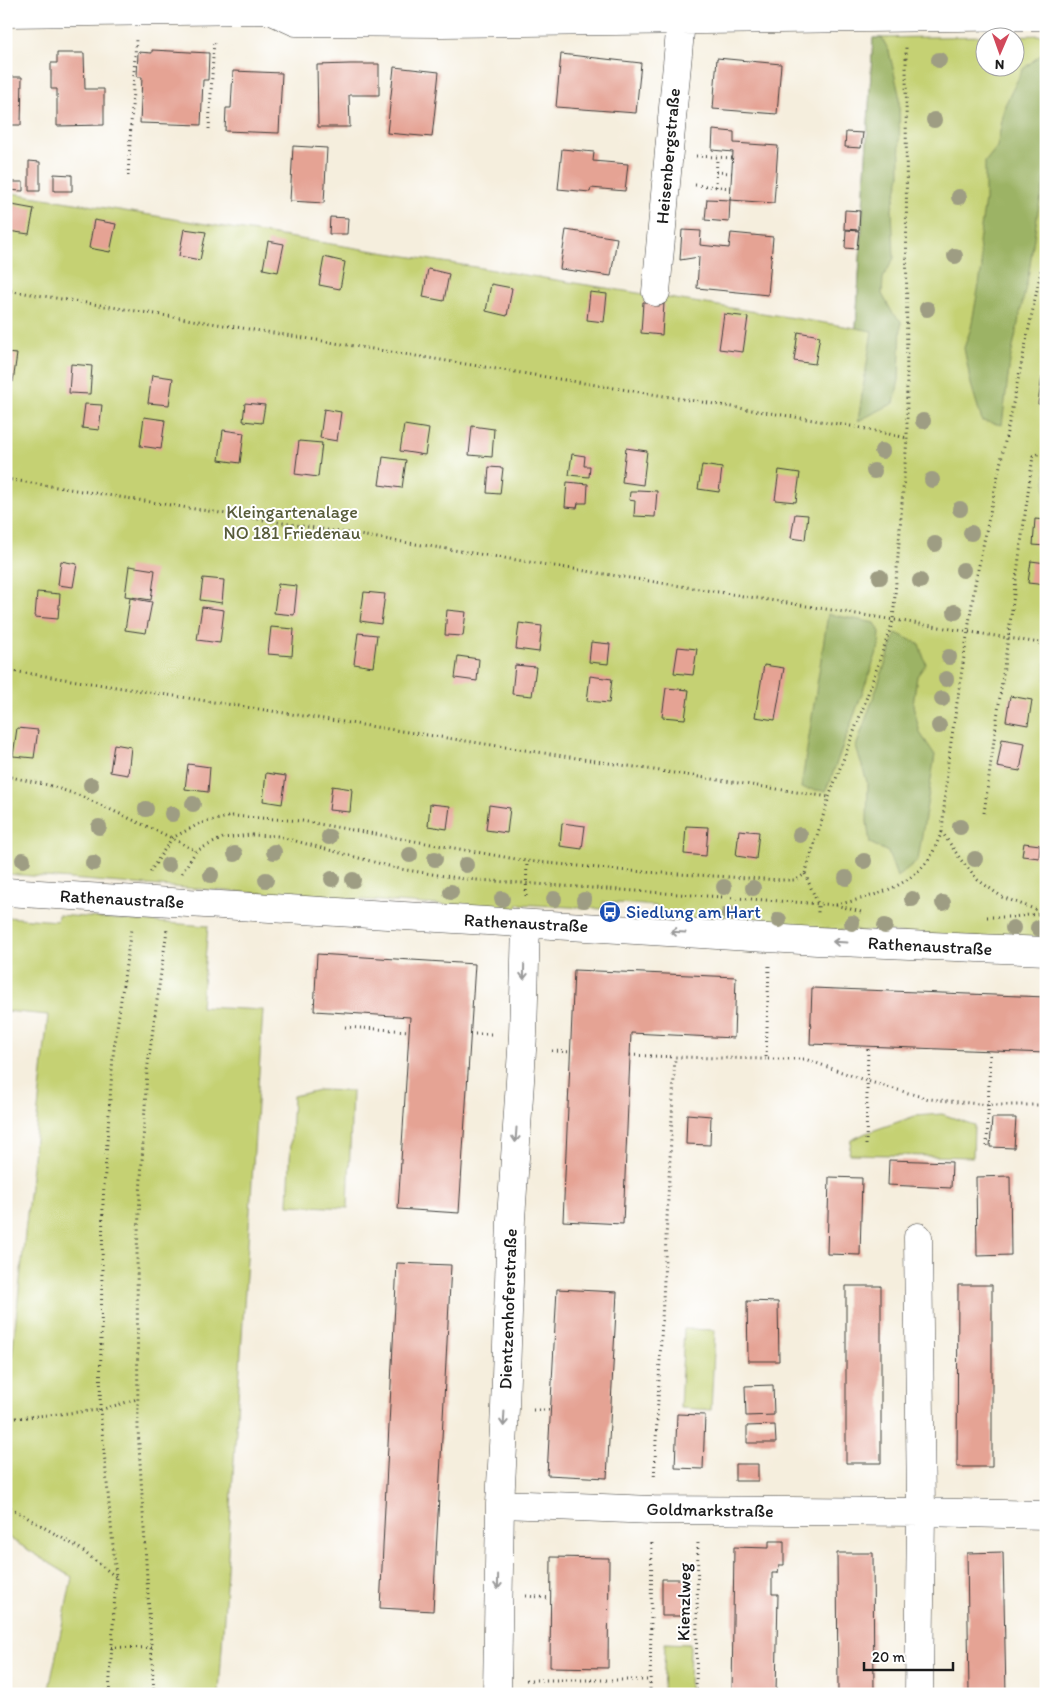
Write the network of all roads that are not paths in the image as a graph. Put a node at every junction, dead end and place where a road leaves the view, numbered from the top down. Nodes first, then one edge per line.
1 (270, 8) edge
2 (6, 12) edge
3 (1046, 16) edge
4 (681, 21) junction
5 (656, 292) dead end
6 (6, 892) edge
7 (526, 924) junction
8 (1046, 951) edge
9 (918, 1237) dead end
10 (500, 1504) junction
11 (921, 1512) junction
12 (1046, 1515) edge
13 (497, 1687) edge
14 (919, 1694) edge

1 - 2 street
1 - 4 street
3 - 4 street
4 - 5 street, Heisenbergstraße
6 - 7 street, Rathenaustraße
8 -> 7 street, Rathenaustraße
7 -> 10 street, Dientzenhoferstraße
9 - 11 street
10 - 11 street, Goldmarkstraße
10 -> 13 street, Dientzenhoferstraße
11 - 12 street, Goldmarkstraße
11 - 14 street

